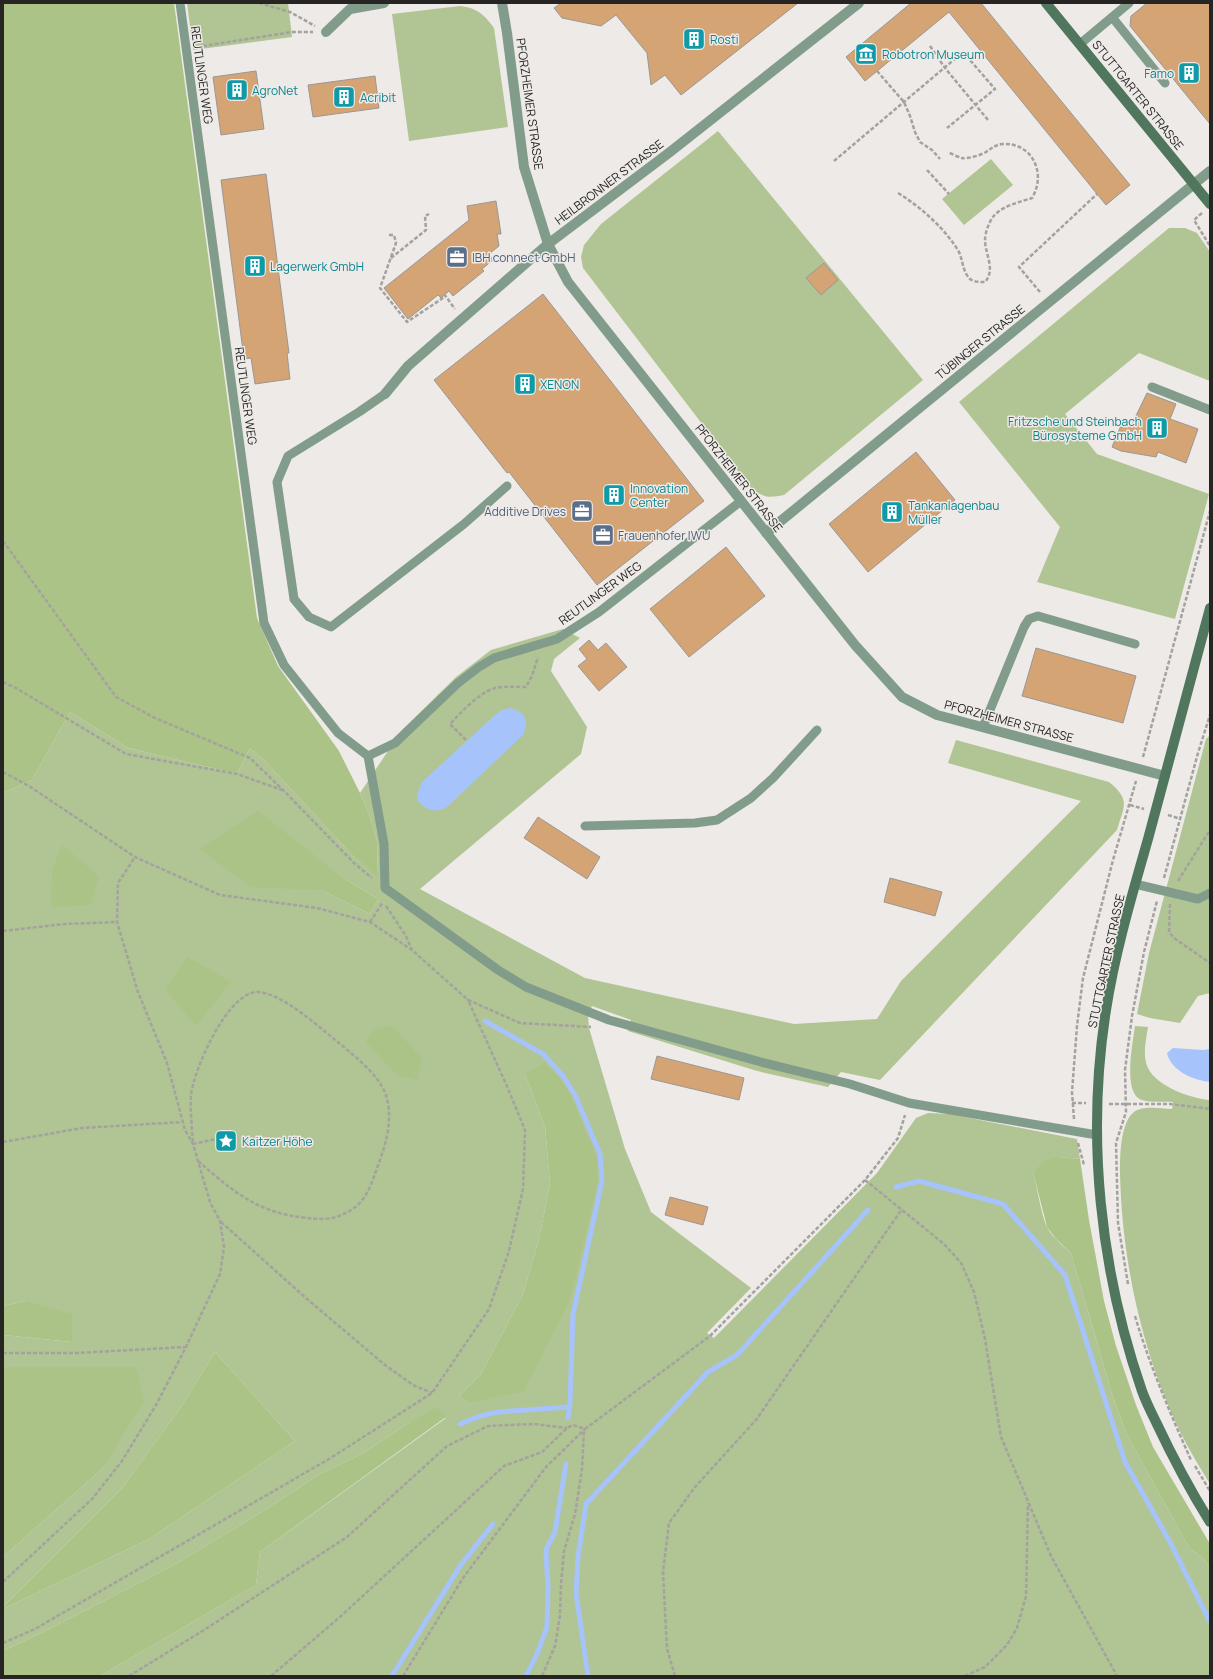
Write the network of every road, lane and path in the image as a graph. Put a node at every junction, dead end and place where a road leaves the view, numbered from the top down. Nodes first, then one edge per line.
1 (180, 3) edge
2 (259, 3) edge
3 (384, 3) edge
4 (502, 3) edge
5 (859, 3) edge
6 (1046, 3) edge
7 (1129, 3) edge
8 (1112, 17) junction
9 (326, 32) junction
10 (1080, 44) junction
11 (930, 46) dead end
12 (187, 48) junction
13 (945, 68) junction
14 (877, 71) dead end
15 (1165, 83) dead end
16 (904, 102) junction
17 (976, 106) junction
18 (988, 120) dead end
19 (947, 128) dead end
20 (948, 152) dead end
21 (940, 159) dead end
22 (834, 161) dead end
23 (927, 170) dead end
24 (1210, 171) edge
25 (1194, 184) junction
26 (898, 193) dead end
27 (949, 194) dead end
28 (1097, 194) dead end
29 (1207, 207) edge
30 (429, 214) dead end
31 (389, 235) dead end
32 (548, 244) junction
33 (1210, 246) edge
34 (390, 259) junction
35 (1048, 302) junction
36 (455, 309) dead end
37 (1152, 387) dead end
38 (385, 394) joint
39 (1210, 410) edge
40 (507, 486) dead end
41 (741, 501) junction
42 (1210, 511) edge
43 (766, 533) junction
44 (3, 541) edge
45 (1210, 608) edge
46 (1135, 644) dead end
47 (541, 645) junction
48 (3, 682) edge
49 (1210, 716) edge
50 (983, 727) junction
51 (816, 730) dead end
52 (466, 740) dead end
53 (368, 756) junction
54 (1139, 770) junction
55 (3, 772) edge
56 (1165, 776) junction
57 (284, 791) junction
58 (585, 826) dead end
59 (1210, 830) edge
60 (135, 857) junction
61 (1135, 884) junction
62 (385, 888) junction
63 (1160, 890) junction
64 (1171, 893) junction
65 (1210, 893) edge
66 (384, 902) junction
67 (117, 922) junction
68 (370, 922) junction
69 (3, 931) edge
70 (412, 950) junction
71 (1210, 963) edge
72 (468, 1000) junction
73 (609, 1020) junction
74 (909, 1103) junction
75 (1072, 1103) junction
76 (1097, 1104) junction
77 (1126, 1104) junction
78 (1210, 1109) edge
79 (183, 1122) junction
80 (1075, 1132) junction
81 (1097, 1135) junction
82 (221, 1138) dead end
83 (3, 1142) edge
84 (193, 1144) junction
85 (198, 1160) junction
86 (866, 1180) junction
87 (902, 1209) junction
88 (220, 1221) junction
89 (1128, 1286) dead end
90 (1135, 1315) dead end
91 (186, 1347) junction
92 (3, 1353) edge
93 (432, 1393) junction
94 (567, 1428) junction
95 (584, 1429) junction
96 (1210, 1492) edge
97 (1028, 1501) junction
98 (1210, 1522) edge
99 (3, 1582) edge
100 (3, 1643) edge
101 (129, 1676) edge
102 (271, 1676) edge
103 (403, 1676) edge
104 (542, 1676) edge
105 (675, 1676) edge
106 (966, 1676) edge
107 (1117, 1676) edge

1 - 12 lane, REUTLINGER WEG
2 - 9 path
3 - 9 street
4 - 32 street, PFORZHEIMER STRASSE
5 - 32 street, HEILBRONNER STRASSE
6 - 10 main road, STUTTGARTER STRASSE
7 - 8 lane
8 - 10 lane
8 - 15 lane
9 - 12 path
10 - 25 main road, STUTTGARTER STRASSE
11 - 13 path
12 - 53 lane, REUTLINGER WEG
13 - 16 path
13 - 17 path
13 - 17 path
14 - 16 path
16 - 21 path
16 - 22 path
17 - 18 path
17 - 19 path
20 - 26 path
23 - 27 path
24 - 25 street, TÜBINGER STRASSE
25 - 29 main road, STUTTGARTER STRASSE
25 - 35 street, TÜBINGER STRASSE
28 - 35 path
29 - 33 path
30 - 34 path
31 - 34 path
32 - 38 street, HEILBRONNER STRASSE
32 - 41 street, PFORZHEIMER STRASSE
34 - 36 path
35 - 43 street, TÜBINGER STRASSE
37 - 39 lane
38 - 40 lane
41 - 43 street, PFORZHEIMER STRASSE
41 - 47 lane, REUTLINGER WEG
42 - 54 path
43 - 50 street, PFORZHEIMER STRASSE
44 - 57 path
45 - 56 main road, STUTTGARTER STRASSE
46 - 50 lane
47 - 52 path
47 - 53 lane, REUTLINGER WEG
48 - 57 path
49 - 63 path
50 - 54 street, PFORZHEIMER STRASSE
51 - 58 lane
53 - 62 lane
54 - 56 street, PFORZHEIMER STRASSE
54 - 75 path
55 - 60 path
56 - 61 main road, STUTTGARTER STRASSE
57 - 62 path
59 - 64 path
60 - 67 path
60 - 68 path
61 - 63 lane
61 - 76 main road, STUTTGARTER STRASSE
62 - 66 path
62 - 73 lane
63 - 64 lane
63 - 77 path
64 - 65 lane
64 - 71 path
66 - 68 path
66 - 70 path
67 - 69 path
67 - 79 path
68 - 70 path
70 - 72 path
72 - 73 path
72 - 93 path
73 - 74 lane
74 - 80 lane
74 - 86 path
75 - 76 path
75 - 80 path
76 - 77 path
76 - 81 main road, STUTTGARTER STRASSE
77 - 78 path
77 - 89 path
79 - 83 path
79 - 84 path
80 - 81 lane
81 - 98 main road, STUTTGARTER STRASSE
82 - 84 path
84 - 85 path
84 - 85 path
85 - 88 path
86 - 87 path
86 - 95 path
87 - 97 path
87 - 105 path
88 - 91 path
88 - 93 path
90 - 96 path
91 - 92 path
91 - 99 path
93 - 100 path
94 - 95 path
94 - 101 path
94 - 102 path
95 - 103 path
95 - 104 path
97 - 106 path
97 - 107 path

